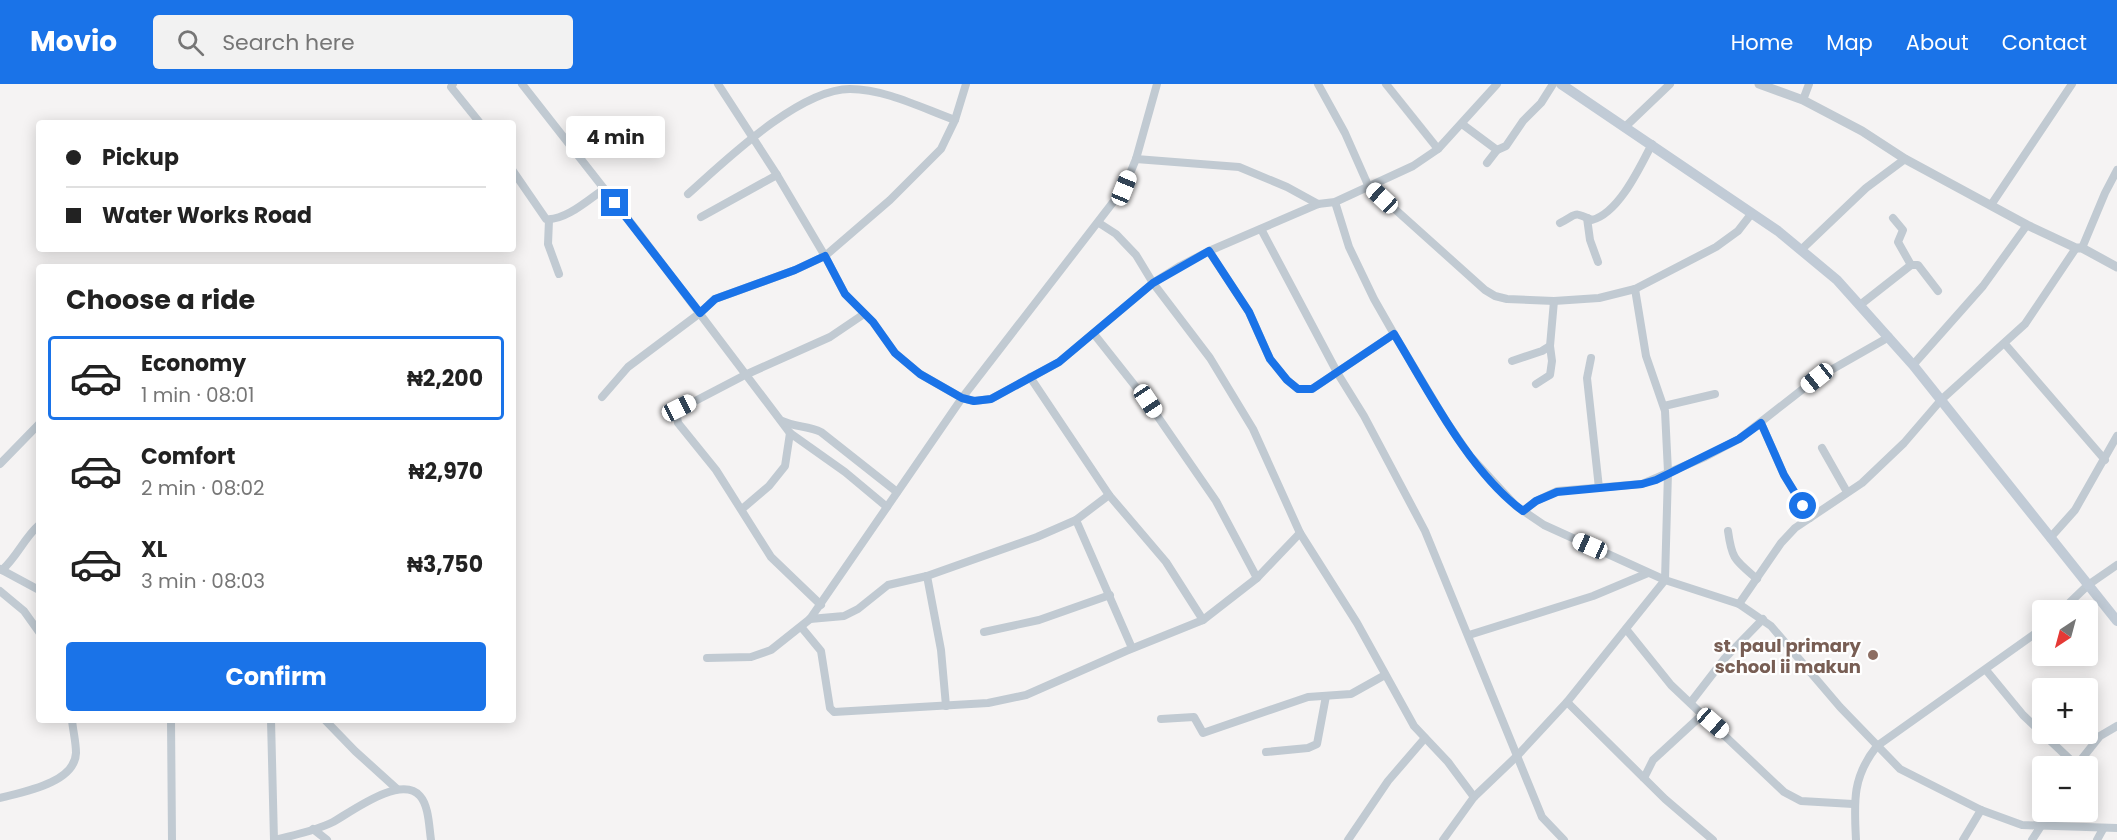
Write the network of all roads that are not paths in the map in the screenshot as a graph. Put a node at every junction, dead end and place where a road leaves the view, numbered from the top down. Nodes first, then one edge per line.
1 (453, 84) edge
2 (522, 84) edge
3 (718, 84) edge
4 (966, 84) edge
5 (1157, 84) edge
6 (1318, 84) edge
7 (1386, 84) edge
8 (1497, 84) edge
9 (1553, 84) edge
10 (1561, 84) edge
11 (1670, 84) edge
12 (1759, 84) edge
13 (1809, 84) edge
14 (2072, 84) edge
15 (1803, 100) junction
16 (478, 120) edge
17 (955, 120) junction
18 (1462, 124) junction
19 (1625, 127) junction
20 (753, 138) junction
21 (1652, 144) junction
22 (1438, 148) junction
23 (1497, 150) junction
24 (1136, 159) junction
25 (1905, 159) junction
26 (1487, 164) dead end
27 (2117, 170) edge
28 (516, 175) edge
29 (777, 175) junction
30 (1368, 185) junction
31 (604, 189) junction
32 (688, 194) dead end
33 (1335, 202) junction
34 (1318, 204) junction
35 (1991, 205) junction
36 (1752, 213) junction
37 (701, 217) dead end
38 (1587, 218) junction
39 (1893, 218) dead end
40 (549, 220) junction
41 (1099, 223) junction
42 (1560, 223) dead end
43 (2027, 225) junction
44 (1261, 229) junction
45 (2079, 248) junction
46 (1802, 249) junction
47 (1209, 251) junction
48 (825, 256) junction
49 (1598, 262) dead end
50 (1911, 265) junction
51 (2117, 267) edge
52 (559, 274) dead end
53 (1153, 283) junction
54 (1635, 289) junction
55 (1938, 291) dead end
56 (1554, 301) junction
57 (1860, 305) junction
58 (700, 313) junction
59 (864, 315) junction
60 (1094, 334) junction
61 (1394, 334) junction
62 (1889, 337) junction
63 (2005, 344) junction
64 (1550, 346) junction
65 (1591, 358) dead end
66 (1512, 361) dead end
67 (1913, 365) junction
68 (1338, 374) junction
69 (745, 375) junction
70 (1030, 377) junction
71 (1536, 384) dead end
72 (1715, 394) dead end
73 (602, 397) dead end
74 (962, 398) junction
75 (1941, 400) junction
76 (1664, 406) junction
77 (781, 421) junction
78 (1761, 423) junction
79 (36, 427) edge
80 (790, 433) junction
81 (2117, 436) edge
82 (1822, 448) dead end
83 (2105, 460) junction
84 (0, 464) edge
85 (1668, 472) junction
86 (1599, 488) junction
87 (897, 492) junction
88 (1847, 492) junction
89 (1109, 495) junction
90 (887, 507) junction
91 (742, 509) junction
92 (1523, 511) junction
93 (1810, 518) junction
94 (1076, 520) junction
95 (36, 527) edge
96 (1728, 531) dead end
97 (1300, 533) junction
98 (2050, 538) junction
99 (2117, 565) edge
100 (1, 569) edge
101 (1648, 573) junction
102 (927, 576) junction
103 (1257, 579) junction
104 (1757, 579) junction
105 (1665, 580) junction
106 (2088, 585) junction
107 (36, 588) edge
108 (0, 591) edge
109 (1110, 595) junction
110 (2072, 600) edge
111 (1739, 604) junction
112 (821, 605) junction
113 (810, 619) junction
114 (1762, 619) junction
115 (1203, 620) junction
116 (2117, 621) edge
117 (36, 628) edge
118 (802, 628) junction
119 (1626, 629) junction
120 (984, 632) dead end
121 (1468, 635) junction
122 (2032, 636) edge
123 (1132, 648) junction
124 (706, 658) dead end
125 (1986, 670) junction
126 (1385, 675) junction
127 (1326, 696) junction
128 (1567, 702) junction
129 (1691, 702) junction
130 (946, 706) junction
131 (1703, 714) junction
132 (1161, 719) dead end
133 (72, 723) edge
134 (171, 723) edge
135 (271, 723) edge
136 (328, 723) edge
137 (2117, 726) edge
138 (1425, 738) junction
139 (1877, 746) junction
140 (1266, 752) dead end
141 (1517, 756) junction
142 (2066, 756) edge
143 (2085, 756) edge
144 (1644, 777) junction
145 (397, 789) junction
146 (1474, 796) junction
147 (0, 798) edge
148 (1853, 804) junction
149 (1981, 810) junction
150 (2044, 822) edge
151 (2041, 826) junction
152 (2117, 828) edge
153 (314, 829) junction
154 (2103, 829) junction
155 (172, 840) edge
156 (274, 840) edge
157 (327, 840) edge
158 (431, 840) edge
159 (1348, 840) edge
160 (1443, 840) edge
161 (1564, 840) edge
162 (1713, 840) edge
163 (1856, 840) edge
164 (1963, 840) edge
165 (2032, 840) edge
166 (2097, 840) edge

1 - 16 street
2 - 31 street
3 - 20 street
4 - 17 street
5 - 24 street
6 - 30 street
7 - 22 street
8 - 18 street
9 - 23 street
10 - 19 main road
11 - 19 street
12 - 15 street
13 - 15 street
14 - 35 street
15 - 25 street
17 - 20 street
17 - 48 street
18 - 22 street
18 - 23 street
19 - 21 main road
20 - 29 street
20 - 32 street
21 - 36 main road
21 - 38 street
22 - 30 street
23 - 26 street
24 - 34 street
24 - 41 street
25 - 35 street
25 - 46 street
27 - 45 street
28 - 40 street
29 - 37 street
29 - 48 street
30 - 33 street
30 - 56 street
31 - 40 street
31 - 58 street
33 - 34 street
33 - 61 street
34 - 44 street
35 - 43 street
36 - 46 main road
36 - 54 street
38 - 42 street
38 - 49 street
39 - 50 street
40 - 52 street
41 - 53 street
41 - 74 street
43 - 45 street
43 - 67 street
44 - 47 street
44 - 68 street
45 - 51 street
45 - 63 street
46 - 57 main road
47 - 53 street
47 - 68 street
48 - 58 street
48 - 59 street
50 - 55 street
50 - 57 street
53 - 60 street
53 - 97 street
54 - 56 street
54 - 76 street
56 - 64 street
57 - 62 main road
58 - 69 street
58 - 73 street
59 - 69 street
59 - 74 street
60 - 70 street
60 - 103 street
61 - 68 street
61 - 92 street
62 - 67 main road
62 - 78 street
63 - 75 street
63 - 83 street
64 - 66 street
64 - 71 street
65 - 86 street
67 - 75 main road
68 - 121 street
69 - 77 street
69 - 91 street
70 - 74 street
70 - 89 street
72 - 76 street
74 - 87 street
75 - 88 street
75 - 98 main road
76 - 85 street
77 - 80 street
77 - 87 street
78 - 85 street
78 - 93 street
79 - 84 street
80 - 90 street
80 - 91 street
81 - 83 street
82 - 88 street
83 - 98 street
85 - 86 street
85 - 105 street
86 - 92 street
87 - 90 street
88 - 93 street
89 - 94 street
89 - 115 street
90 - 112 street
91 - 112 street
92 - 101 street
93 - 104 street
94 - 102 street
94 - 109 street
95 - 100 street
96 - 104 street
97 - 103 street
97 - 126 street
98 - 106 main road
99 - 106 street
100 - 107 street
101 - 105 street
101 - 121 street
102 - 113 street
102 - 130 street
103 - 115 street
104 - 111 street
105 - 111 street
105 - 119 street
106 - 110 street
106 - 116 main road
108 - 117 street
109 - 120 street
109 - 123 street
111 - 114 street
112 - 113 street
113 - 118 street
114 - 129 street
114 - 139 street
115 - 123 street
118 - 124 street
118 - 130 street
119 - 128 street
119 - 129 street
121 - 141 street
122 - 125 street
123 - 130 street
125 - 139 street
125 - 142 street
126 - 127 street
126 - 138 street
127 - 132 street
127 - 140 street
128 - 141 street
128 - 144 street
129 - 131 street
131 - 144 street
131 - 148 street
133 - 147 street
134 - 155 street
135 - 156 street
136 - 145 street
137 - 143 street
138 - 146 street
138 - 159 street
139 - 148 street
139 - 149 street
141 - 146 street
141 - 161 street
144 - 162 street
145 - 153 street
145 - 158 street
146 - 160 street
148 - 163 street
149 - 151 street
149 - 164 street
150 - 151 street
151 - 154 street
151 - 165 street
152 - 154 street
153 - 156 street
153 - 157 street
154 - 166 street

